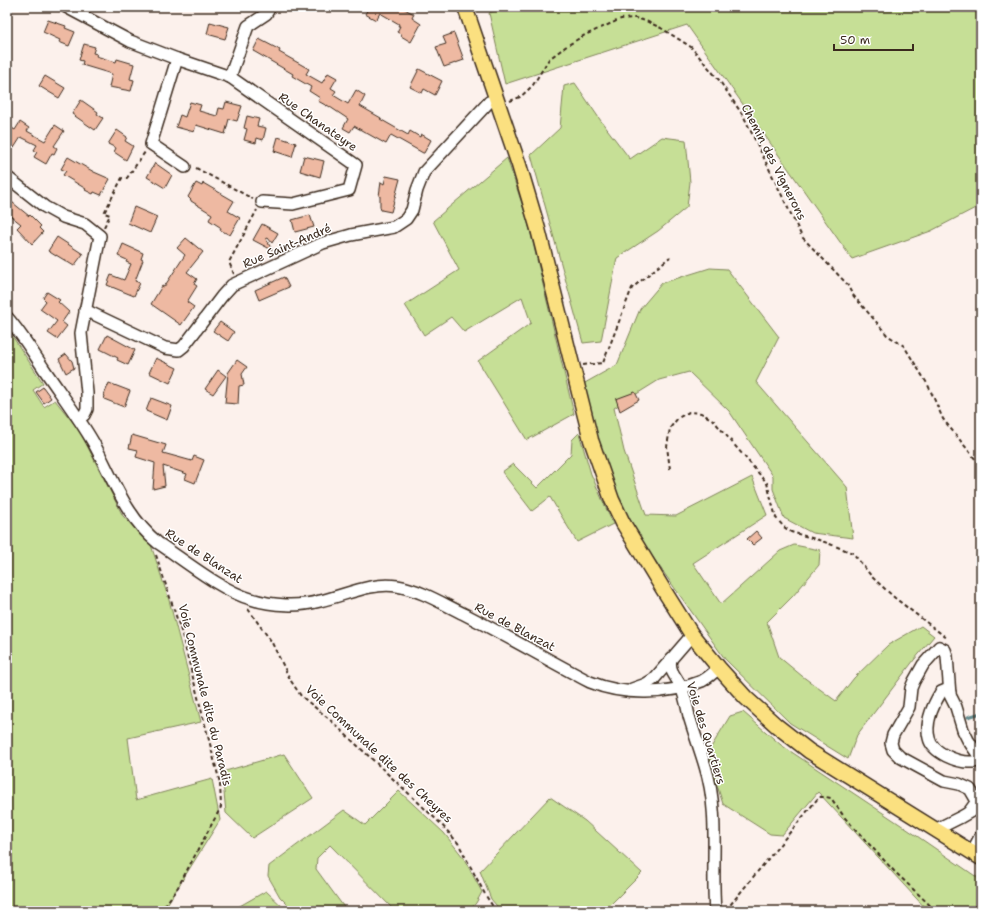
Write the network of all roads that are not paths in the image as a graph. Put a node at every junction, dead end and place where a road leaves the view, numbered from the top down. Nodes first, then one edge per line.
1 (66, 7) edge
2 (270, 7) edge
3 (465, 7) edge
4 (177, 59) junction
5 (230, 77) junction
6 (498, 101) junction
7 (186, 167) road end
8 (7, 178) edge
9 (262, 202) road end
10 (85, 310) junction
11 (7, 317) edge
12 (79, 419) junction
13 (692, 634) junction
14 (671, 659) junction
15 (719, 668) junction
16 (681, 688) junction
17 (624, 691) junction
18 (950, 693) junction
19 (981, 760) edge
20 (981, 805) edge
21 (969, 812) junction
22 (936, 830) junction
23 (981, 835) edge
24 (977, 855) edge
25 (715, 911) edge

1 - 4 street, Rue Chanateyre
2 - 5 street
3 - 6 main road
4 - 5 street, Rue Chanateyre
4 - 7 street
5 - 9 street, Rue Chanateyre
6 - 10 street, Rue Saint-André
6 - 13 main road
8 - 10 street
10 - 12 street
11 - 12 street, Rue de Blanzat
12 - 17 street, Rue de Blanzat
13 - 14 street
13 - 15 main road
14 - 16 street, Voie des Quartiers
14 - 17 street
15 - 16 street, Rue de Blanzat
15 - 22 main road
16 - 17 street, Rue de Blanzat
16 - 25 street, Voie des Quartiers
18 - 19 street
18 - 19 street
18 - 21 street
20 - 21 street
21 - 22 street
22 - 24 main road
23 - 24 street

